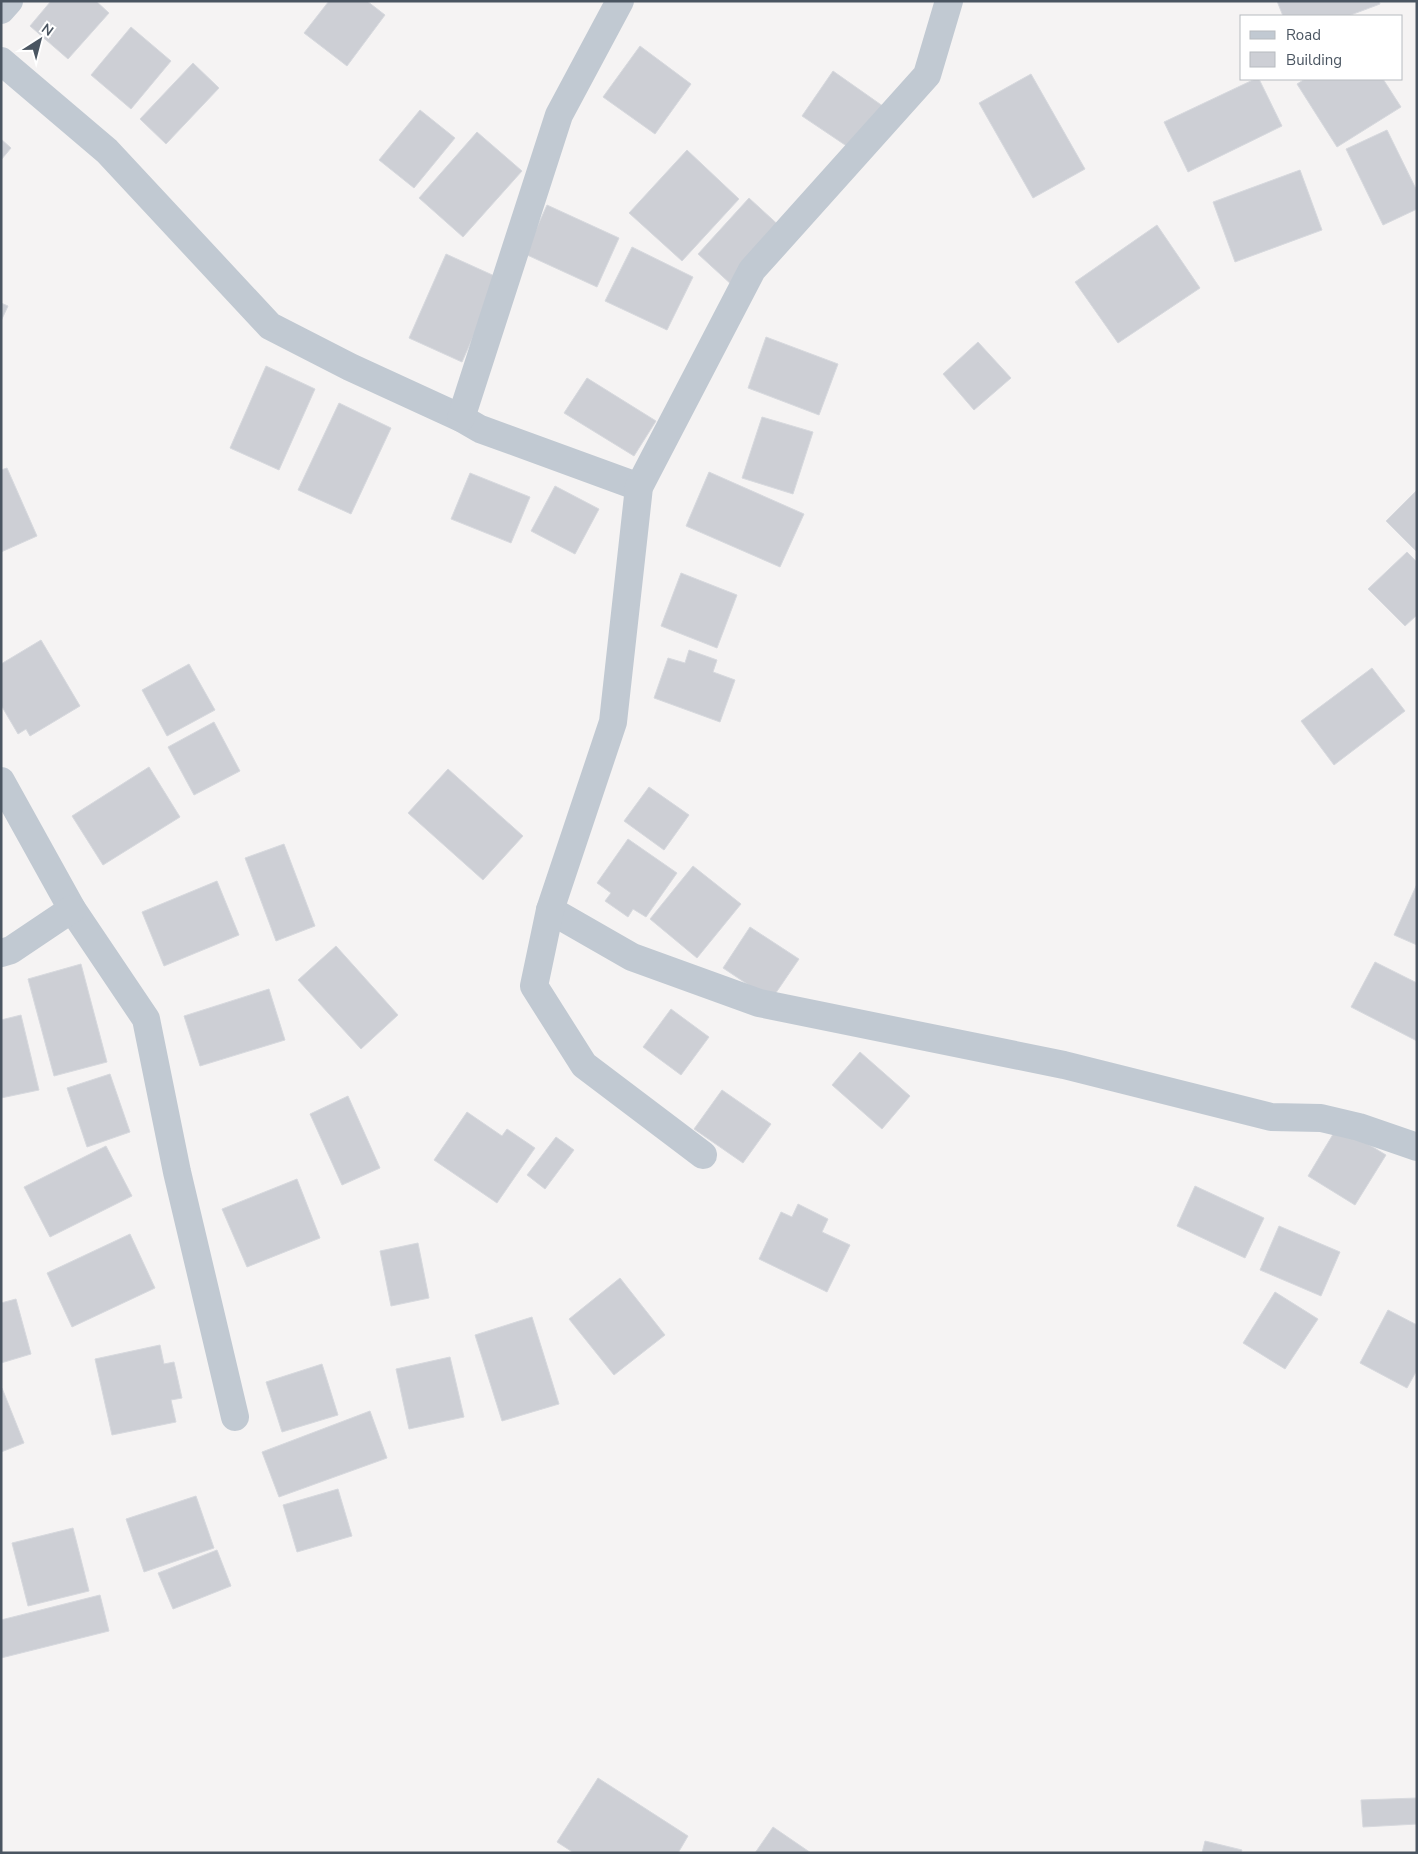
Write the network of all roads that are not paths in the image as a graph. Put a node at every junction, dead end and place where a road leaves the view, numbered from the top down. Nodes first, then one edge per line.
1 (9, 1) edge
2 (620, 1) edge
3 (949, 1) edge
4 (1, 10) edge
5 (1, 61) edge
6 (461, 418) junction
7 (639, 487) junction
8 (1, 781) edge
9 (72, 909) junction
10 (550, 910) junction
11 (1, 954) edge
12 (1417, 1147) edge
13 (703, 1155) dead end
14 (235, 1417) dead end

1 - 4 street
2 - 6 street
3 - 7 street
5 - 6 street
6 - 7 street
7 - 10 street
8 - 9 street
9 - 11 street
9 - 14 street
10 - 12 street
10 - 13 street

